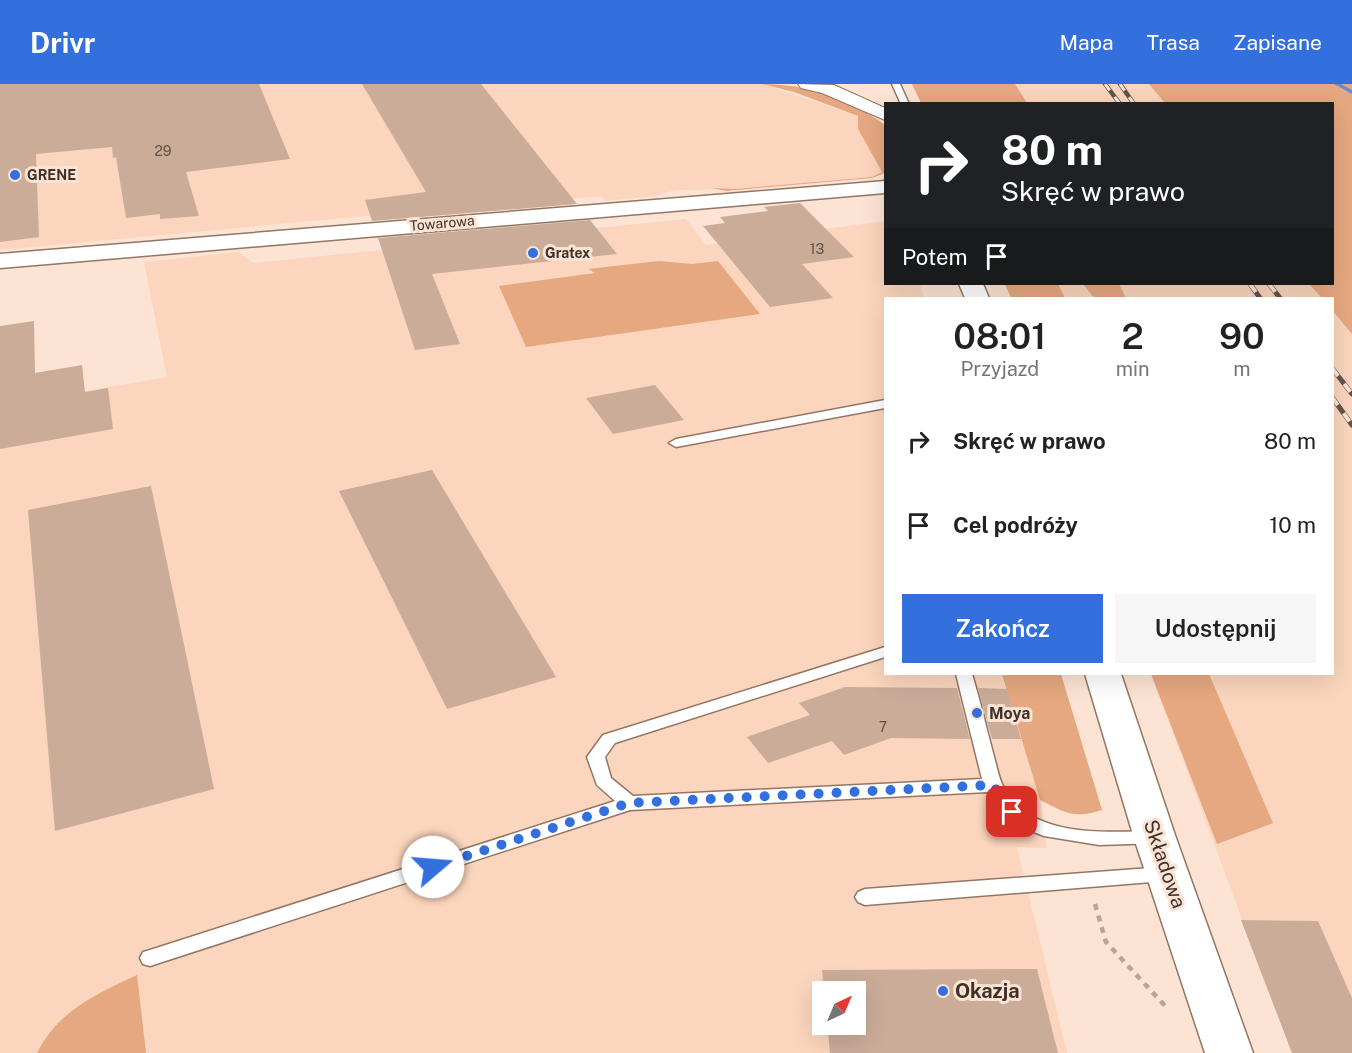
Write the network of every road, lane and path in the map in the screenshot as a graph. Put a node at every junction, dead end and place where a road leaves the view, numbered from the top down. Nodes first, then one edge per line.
1 (807, 84) edge
2 (896, 84) edge
3 (904, 102) edge
4 (884, 115) edge
5 (884, 187) edge
6 (0, 261) edge
7 (884, 404) edge
8 (676, 443) dead end
9 (884, 652) edge
10 (964, 675) edge
11 (1103, 675) edge
12 (993, 785) junction
13 (629, 803) junction
14 (1162, 856) junction
15 (1092, 893) dead end
16 (865, 897) dead end
17 (150, 958) dead end
18 (1175, 1016) dead end
19 (1229, 1053) edge

1 - 4 street
2 - 3 lane
5 - 6 street, Towarowa
7 - 8 lane
9 - 13 lane
10 - 12 lane
11 - 14 street, Składowa
12 - 13 lane
12 - 14 lane
13 - 17 lane
14 - 16 lane
14 - 19 street, Składowa
15 - 18 path

